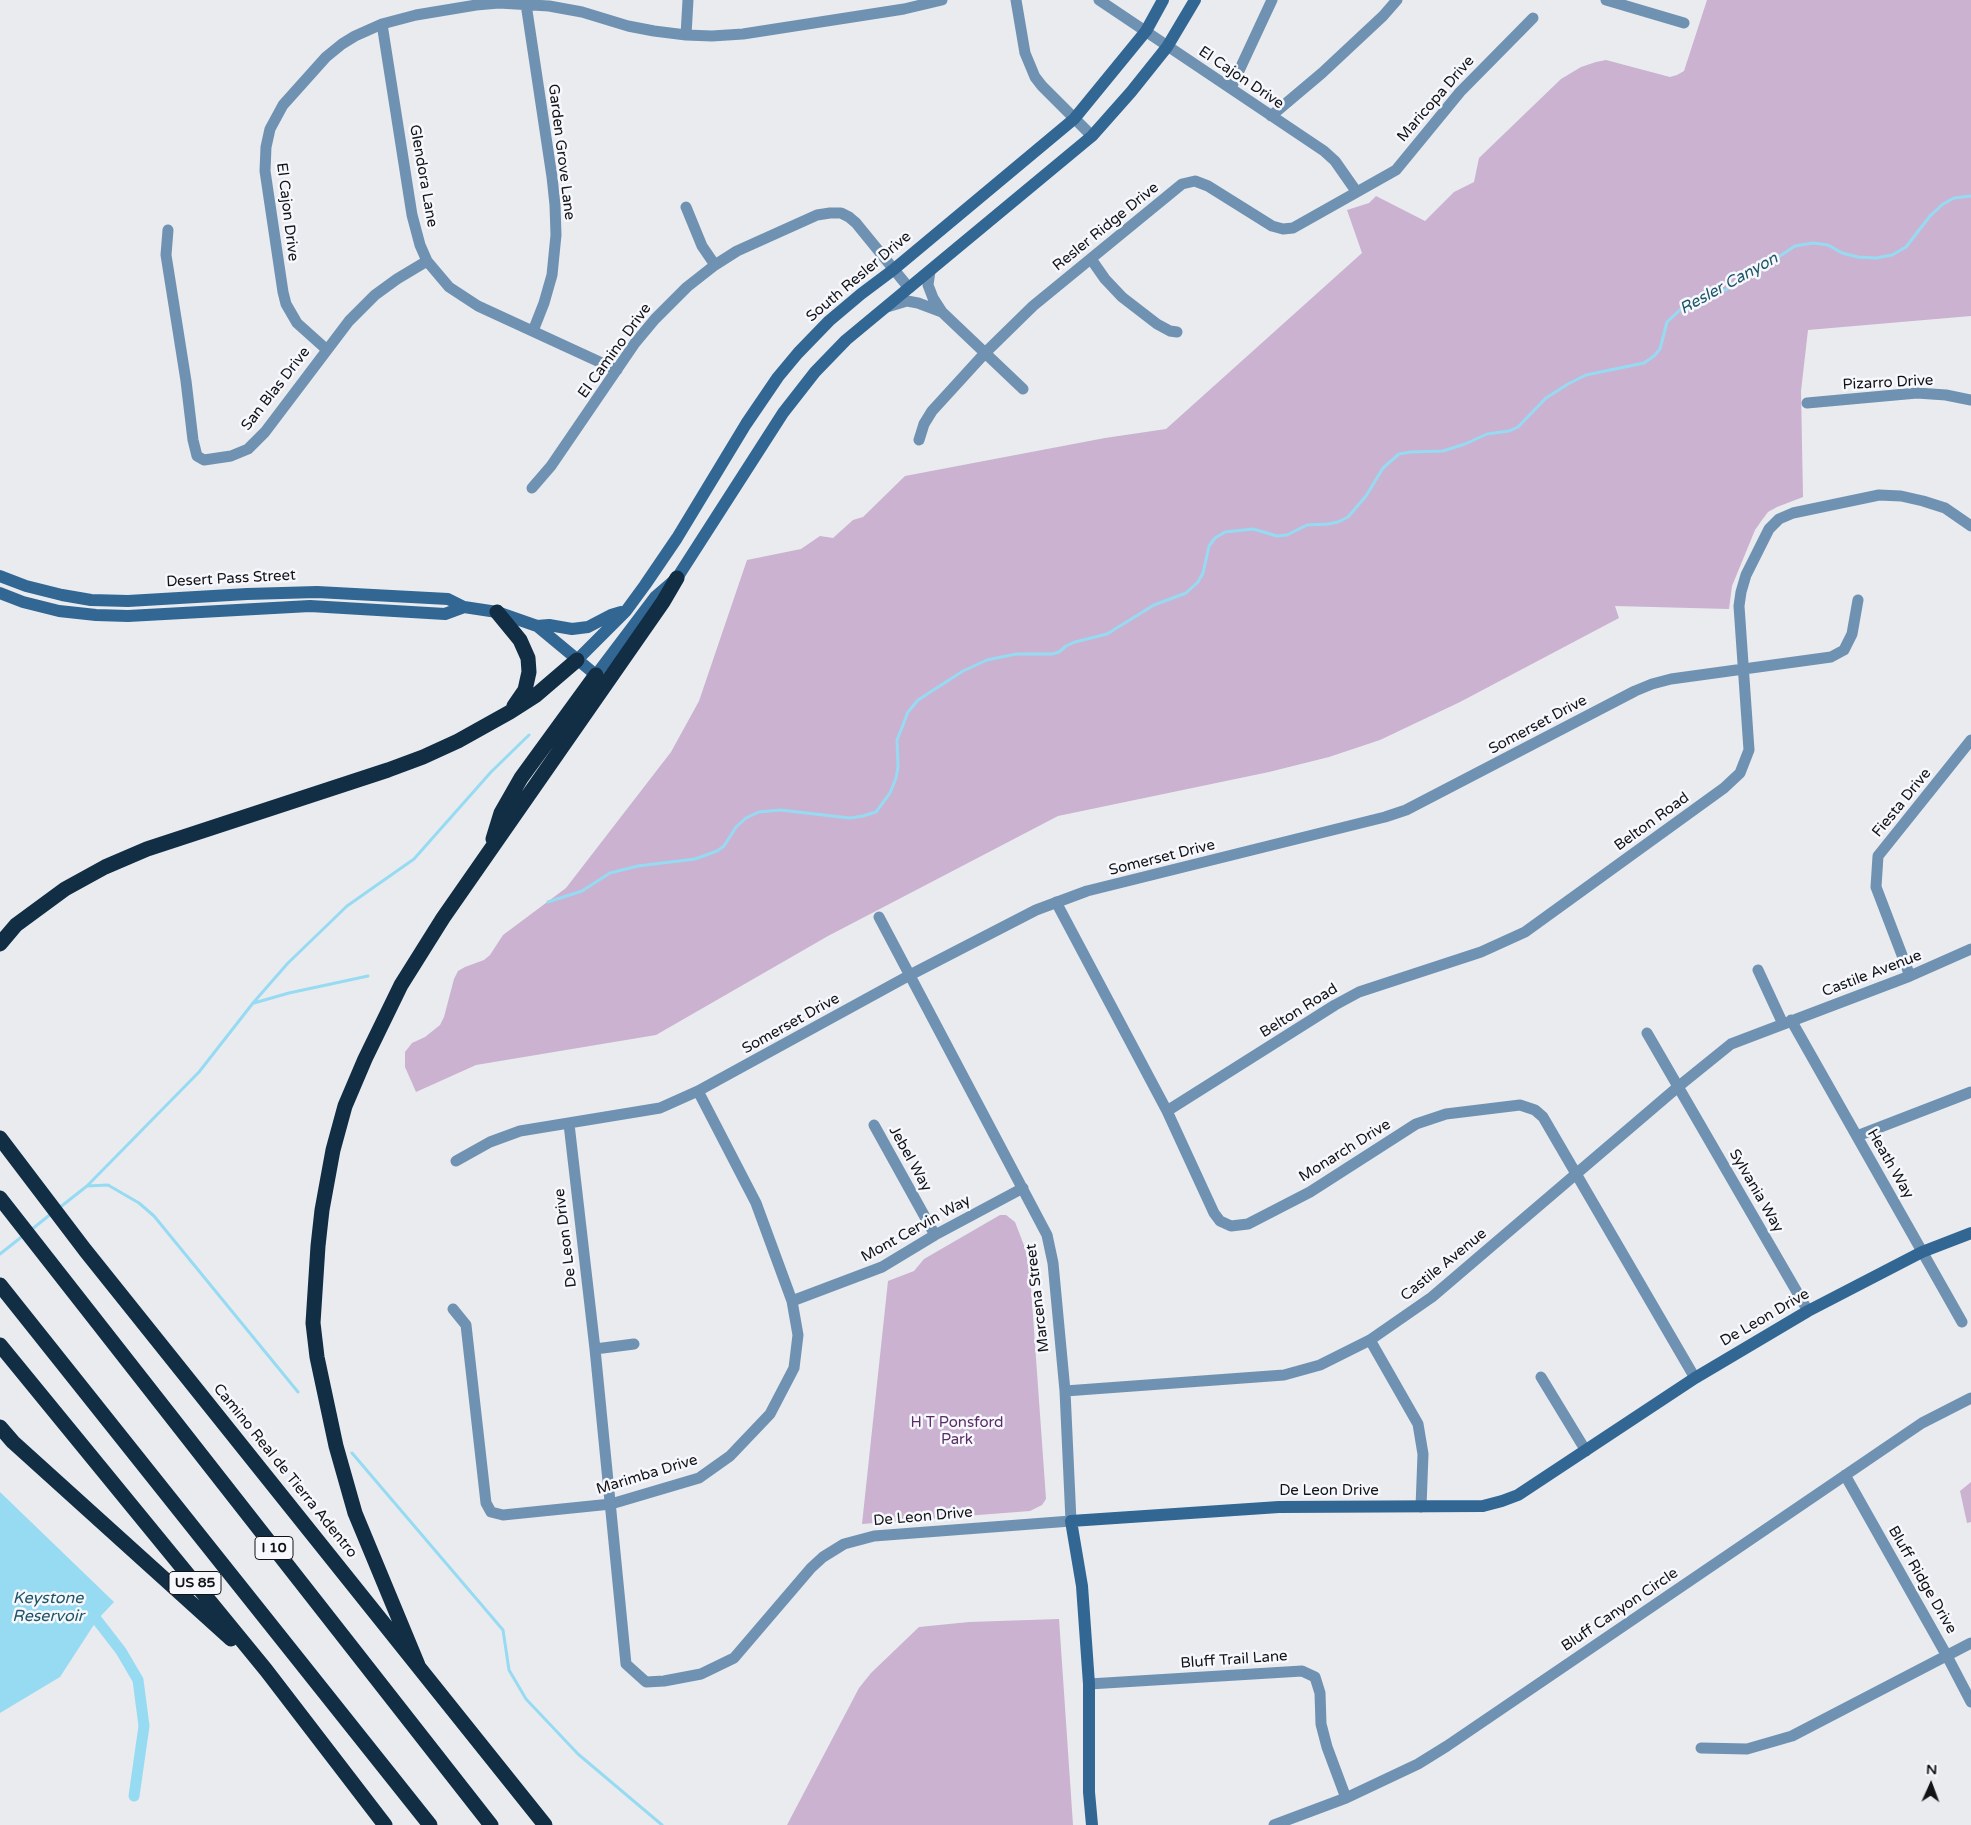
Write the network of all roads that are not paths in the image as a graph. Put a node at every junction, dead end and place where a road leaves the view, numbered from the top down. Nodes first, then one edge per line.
1 (688, 0) edge
2 (942, 0) edge
3 (1016, 0) edge
4 (1099, 0) edge
5 (1163, 0) edge
6 (1194, 0) edge
7 (1272, 0) edge
8 (1397, 0) edge
9 (1606, 0) edge
10 (526, 4) junction
11 (1638, 5) edge
12 (1533, 18) dead end
13 (382, 24) junction
14 (1684, 24) dead end
15 (1146, 31) junction
16 (686, 35) junction
17 (1167, 47) junction
18 (1231, 88) junction
19 (1271, 116) junction
20 (1074, 119) junction
21 (1092, 136) junction
22 (1356, 192) junction
23 (686, 207) dead end
24 (168, 230) dead end
25 (1091, 259) junction
26 (427, 262) junction
27 (715, 265) junction
28 (893, 270) junction
29 (930, 271) junction
30 (909, 288) junction
31 (886, 307) junction
32 (942, 312) junction
33 (533, 330) junction
34 (1177, 332) dead end
35 (326, 350) junction
36 (985, 353) junction
37 (617, 370) junction
38 (1023, 389) dead end
39 (1971, 400) edge
40 (1807, 404) dead end
41 (919, 440) dead end
42 (532, 488) dead end
43 (1971, 526) edge
44 (0, 576) edge
45 (677, 578) junction
46 (0, 593) edge
47 (247, 594) junction
48 (1858, 600) dead end
49 (464, 607) junction
50 (248, 608) junction
51 (626, 611) junction
52 (497, 612) junction
53 (537, 626) junction
54 (577, 660) junction
55 (1744, 671) junction
56 (596, 675) junction
57 (510, 712) junction
58 (1971, 740) edge
59 (489, 852) junction
60 (1056, 902) junction
61 (879, 917) dead end
62 (0, 944) edge
63 (1971, 949) edge
64 (1758, 970) dead end
65 (910, 975) junction
66 (1910, 976) junction
67 (1787, 1022) junction
68 (1647, 1033) dead end
69 (1679, 1086) junction
70 (698, 1091) junction
71 (1971, 1092) edge
72 (1167, 1111) junction
73 (569, 1124) junction
74 (874, 1125) dead end
75 (1857, 1136) junction
76 (0, 1138) edge
77 (456, 1161) dead end
78 (1576, 1174) junction
79 (1023, 1188) junction
80 (1, 1199) edge
81 (1971, 1233) edge
82 (935, 1235) junction
83 (1922, 1252) junction
84 (0, 1285) edge
85 (792, 1301) junction
86 (453, 1309) dead end
87 (1808, 1311) junction
88 (1962, 1322) dead end
89 (1370, 1340) junction
90 (634, 1344) dead end
91 (0, 1346) edge
92 (595, 1349) junction
93 (1541, 1377) dead end
94 (1695, 1378) junction
95 (1064, 1391) junction
96 (1971, 1398) edge
97 (0, 1427) edge
98 (1586, 1451) junction
99 (1845, 1475) junction
100 (611, 1504) junction
101 (1421, 1507) junction
102 (1072, 1521) junction
103 (1971, 1643) edge
104 (1948, 1656) junction
105 (418, 1665) junction
106 (266, 1670) junction
107 (1089, 1684) junction
108 (1971, 1702) edge
109 (1700, 1748) dead end
110 (1346, 1798) junction
111 (385, 1825) edge
112 (430, 1825) edge
113 (491, 1825) edge
114 (545, 1825) edge
115 (1092, 1825) edge
116 (1274, 1825) edge

1 - 16 street
2 - 16 street, El Cajon Drive
3 - 20 street
4 - 15 street, El Cajon Drive
5 - 15 street, South Resler Drive
6 - 17 street
7 - 18 street
8 - 19 street
9 - 11 street
10 - 13 street, El Cajon Drive
10 - 16 street, El Cajon Drive
10 - 33 street, Garden Grove Lane
11 - 14 street
12 - 22 street, Maricopa Drive
13 - 26 street, Glendora Lane
13 - 35 street, El Cajon Drive
15 - 17 street, El Cajon Drive
15 - 20 street, South Resler Drive
17 - 18 street, El Cajon Drive
17 - 21 street
18 - 19 street, El Cajon Drive
19 - 22 street, El Cajon Drive
20 - 21 street
20 - 28 street, South Resler Drive
21 - 29 street
22 - 25 street, Resler Ridge Drive
23 - 27 street
24 - 35 street, San Blas Drive
25 - 34 street
25 - 36 street, Resler Ridge Drive
26 - 33 street, Glendora Lane
26 - 35 street, San Blas Drive
27 - 28 street, El Camino Drive
27 - 37 street, El Camino Drive
28 - 30 street, El Camino Drive
28 - 51 street, South Resler Drive
29 - 30 street
29 - 32 street
30 - 31 street
31 - 32 street
31 - 45 street
32 - 36 street
33 - 37 street, Glendora Lane
36 - 38 street
36 - 41 street, Resler Ridge Drive
37 - 42 street, El Camino Drive
39 - 40 street, Pizarro Drive
43 - 55 street, Belton Road
44 - 47 street, Desert Pass Street
45 - 56 street
45 - 59 highway
46 - 50 street, Desert Pass Street
47 - 49 street, Desert Pass Street
47 - 50 street
48 - 55 street, Somerset Drive
49 - 50 street, Desert Pass Street
49 - 52 street, Desert Pass Street
51 - 53 street
51 - 54 street, South Resler Drive
52 - 53 street, Desert Pass Street
52 - 57 highway
53 - 54 street, Desert Pass Street
54 - 56 street, Desert Pass Street
54 - 57 highway
55 - 60 street, Somerset Drive
55 - 72 street, Belton Road
56 - 59 highway
57 - 62 highway
58 - 66 street, Fiesta Drive
59 - 105 highway
60 - 65 street, Somerset Drive
60 - 72 street, Monarch Drive
61 - 65 street, Marcena Street
63 - 66 street, Castile Avenue
64 - 67 street
65 - 70 street, Somerset Drive
65 - 79 street, Marcena Street
66 - 67 street, Castile Avenue
67 - 69 street, Castile Avenue
67 - 75 street, Heath Way
68 - 69 street, Sylvania Way
69 - 78 street, Castile Avenue
69 - 87 street, Sylvania Way
70 - 73 street, Somerset Drive
70 - 85 street, Marimba Drive
71 - 75 street
72 - 78 street, Monarch Drive
73 - 77 street, Somerset Drive
73 - 92 street, De Leon Drive
74 - 82 street, Jebel Way
75 - 83 street, Heath Way
76 - 105 highway, Camino Real de Tierra Adentro
78 - 89 street, Castile Avenue
78 - 94 street, Monarch Drive
79 - 82 street, Mont Cervin Way
79 - 95 street, Marcena Street
80 - 113 highway, I 10
81 - 83 street, De Leon Drive
82 - 85 street, Mont Cervin Way
83 - 87 street, De Leon Drive
83 - 88 street, Heath Way
84 - 112 highway
85 - 100 street, Marimba Drive
86 - 100 street, Marimba Drive
87 - 94 street, De Leon Drive
89 - 95 street, Castile Avenue
89 - 101 street
90 - 92 street
91 - 106 highway, US 85
92 - 100 street, De Leon Drive
93 - 98 street
94 - 98 street, De Leon Drive
95 - 102 street, Marcena Street
96 - 99 street, Bluff Canyon Circle
97 - 106 highway
98 - 101 street, De Leon Drive
99 - 104 street, Bluff Ridge Drive
99 - 110 street, Bluff Canyon Circle
100 - 102 street, De Leon Drive
101 - 102 street, De Leon Drive
102 - 107 street, Marcena Street
103 - 104 street
104 - 108 street, Bluff Ridge Drive
104 - 109 street
105 - 114 highway, Camino Real de Tierra Adentro
106 - 111 highway, US 85
107 - 110 street, Bluff Trail Lane
107 - 115 street, Marcena Street
110 - 116 street, Bluff Canyon Circle

